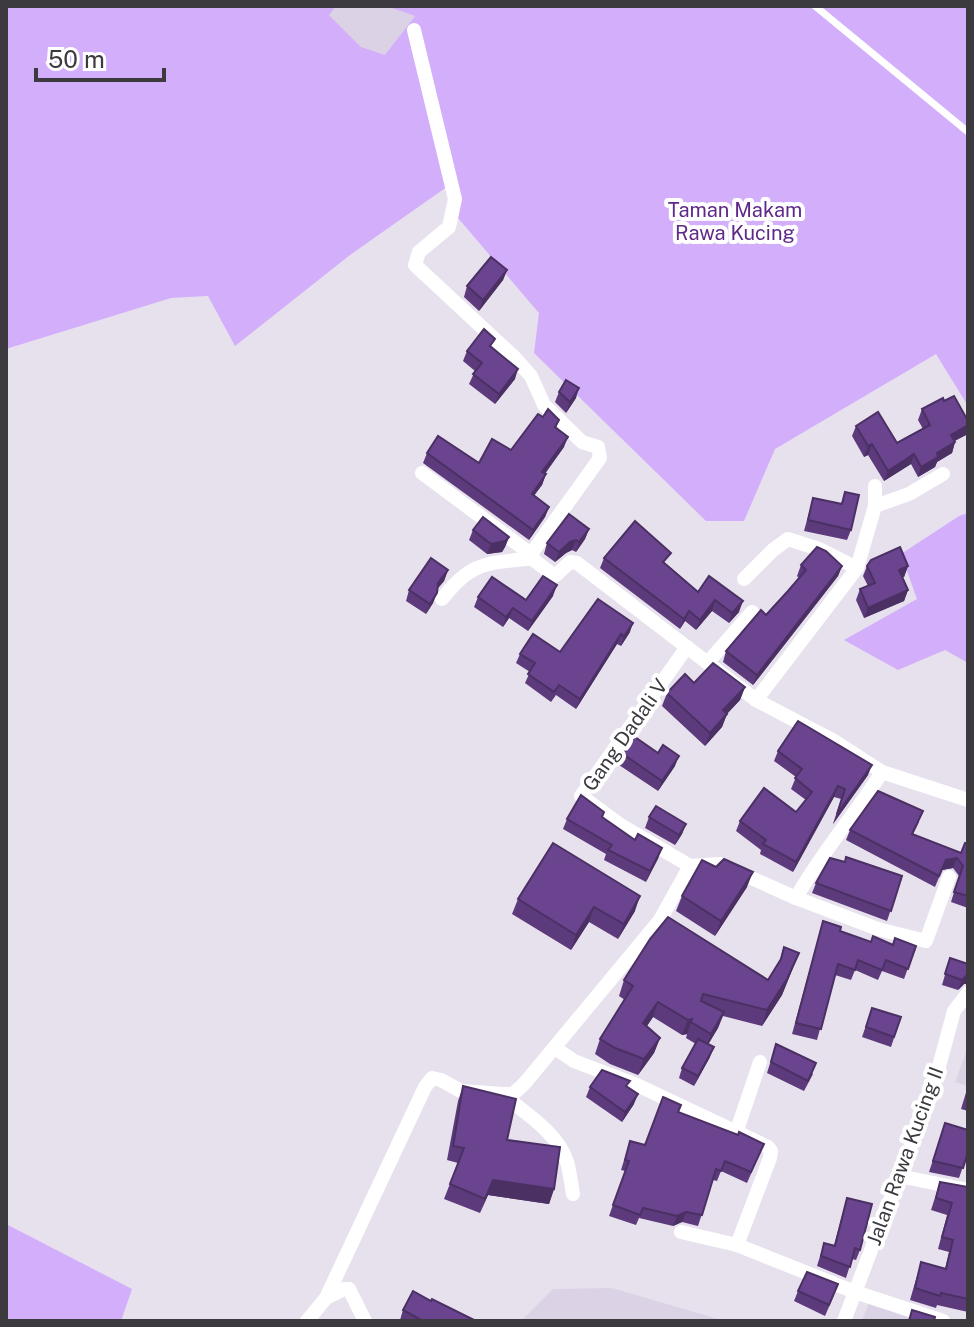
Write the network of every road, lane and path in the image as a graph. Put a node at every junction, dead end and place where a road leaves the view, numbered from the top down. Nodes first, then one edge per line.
1 (815, 6) edge
2 (414, 30) dead end
3 (968, 132) edge
4 (422, 473) dead end
5 (943, 474) dead end
6 (875, 486) dead end
7 (875, 506) junction
8 (532, 556) junction
9 (857, 568) junction
10 (744, 579) dead end
11 (442, 599) dead end
12 (752, 612) dead end
13 (687, 647) junction
14 (708, 662) junction
15 (756, 700) junction
16 (882, 772) junction
17 (968, 800) edge
18 (690, 866) junction
19 (949, 877) dead end
20 (796, 898) junction
21 (968, 993) edge
22 (555, 1048) junction
23 (760, 1062) dead end
24 (502, 1094) junction
25 (737, 1130) junction
26 (899, 1176) junction
27 (968, 1190) edge
28 (573, 1194) dead end
29 (681, 1232) dead end
30 (737, 1245) junction
31 (855, 1292) junction
32 (326, 1298) junction
33 (307, 1321) edge
34 (365, 1321) edge
35 (844, 1321) edge
36 (943, 1321) edge

1 - 3 lane
2 - 8 street
4 - 8 street
5 - 7 street
6 - 7 street
7 - 9 street
8 - 11 street
8 - 13 street
9 - 10 street
9 - 15 street
12 - 14 street
13 - 14 street
13 - 18 street, Gang Dadali V
14 - 15 street
15 - 16 street
16 - 17 street
16 - 20 street
18 - 20 street
18 - 22 street
19 - 20 street
21 - 26 street, Jalan Rawa Kucing II
22 - 24 street
22 - 25 street
23 - 25 street
24 - 28 street
24 - 32 street
25 - 30 street
26 - 27 street
26 - 31 street, Jalan Rawa Kucing II
29 - 30 street
30 - 31 street
31 - 35 street, Jalan Rawa Kucing II
31 - 36 street
32 - 33 street
32 - 34 street

